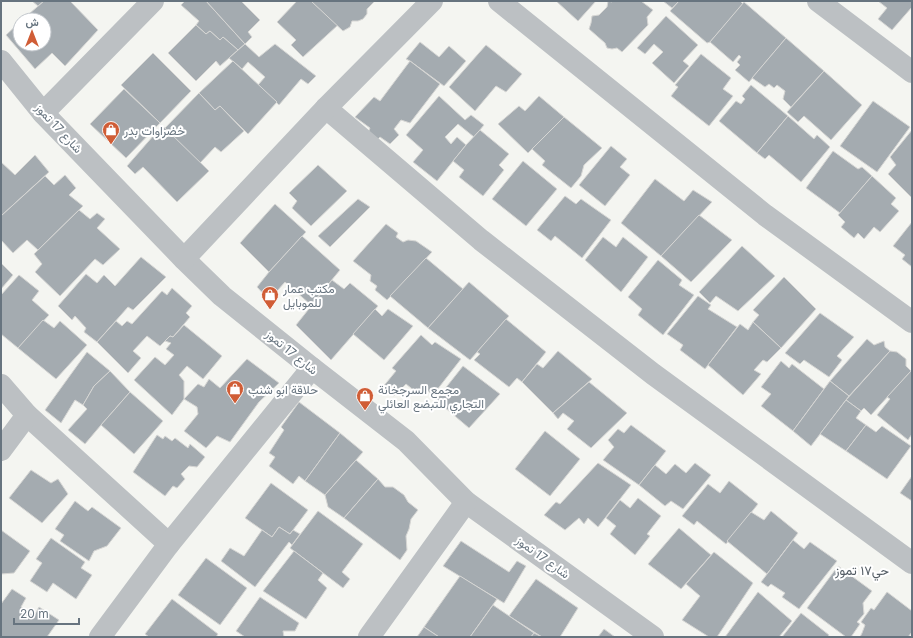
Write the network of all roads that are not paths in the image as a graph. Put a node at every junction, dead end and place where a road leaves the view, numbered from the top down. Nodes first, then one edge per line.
1 (153, 1) edge
2 (432, 1) edge
3 (499, 1) edge
4 (818, 1) edge
5 (1, 61) edge
6 (912, 72) edge
7 (326, 108) junction
8 (43, 113) junction
9 (184, 259) junction
10 (912, 322) edge
11 (312, 368) junction
12 (1, 385) edge
13 (27, 415) junction
14 (1, 450) edge
15 (466, 502) junction
16 (169, 544) junction
17 (912, 563) edge
18 (100, 637) edge
19 (369, 637) edge
20 (653, 637) edge

1 - 8 street
2 - 7 street
3 - 10 street
4 - 6 street
5 - 8 street, شارع 17 تموز
7 - 9 street
7 - 17 street
8 - 9 street, شارع 17 تموز
9 - 11 street, شارع 17 تموز
11 - 15 street, شارع 17 تموز
11 - 16 street
12 - 13 street
13 - 14 street
13 - 16 street
15 - 19 street
15 - 20 street, شارع 17 تموز
16 - 18 street

